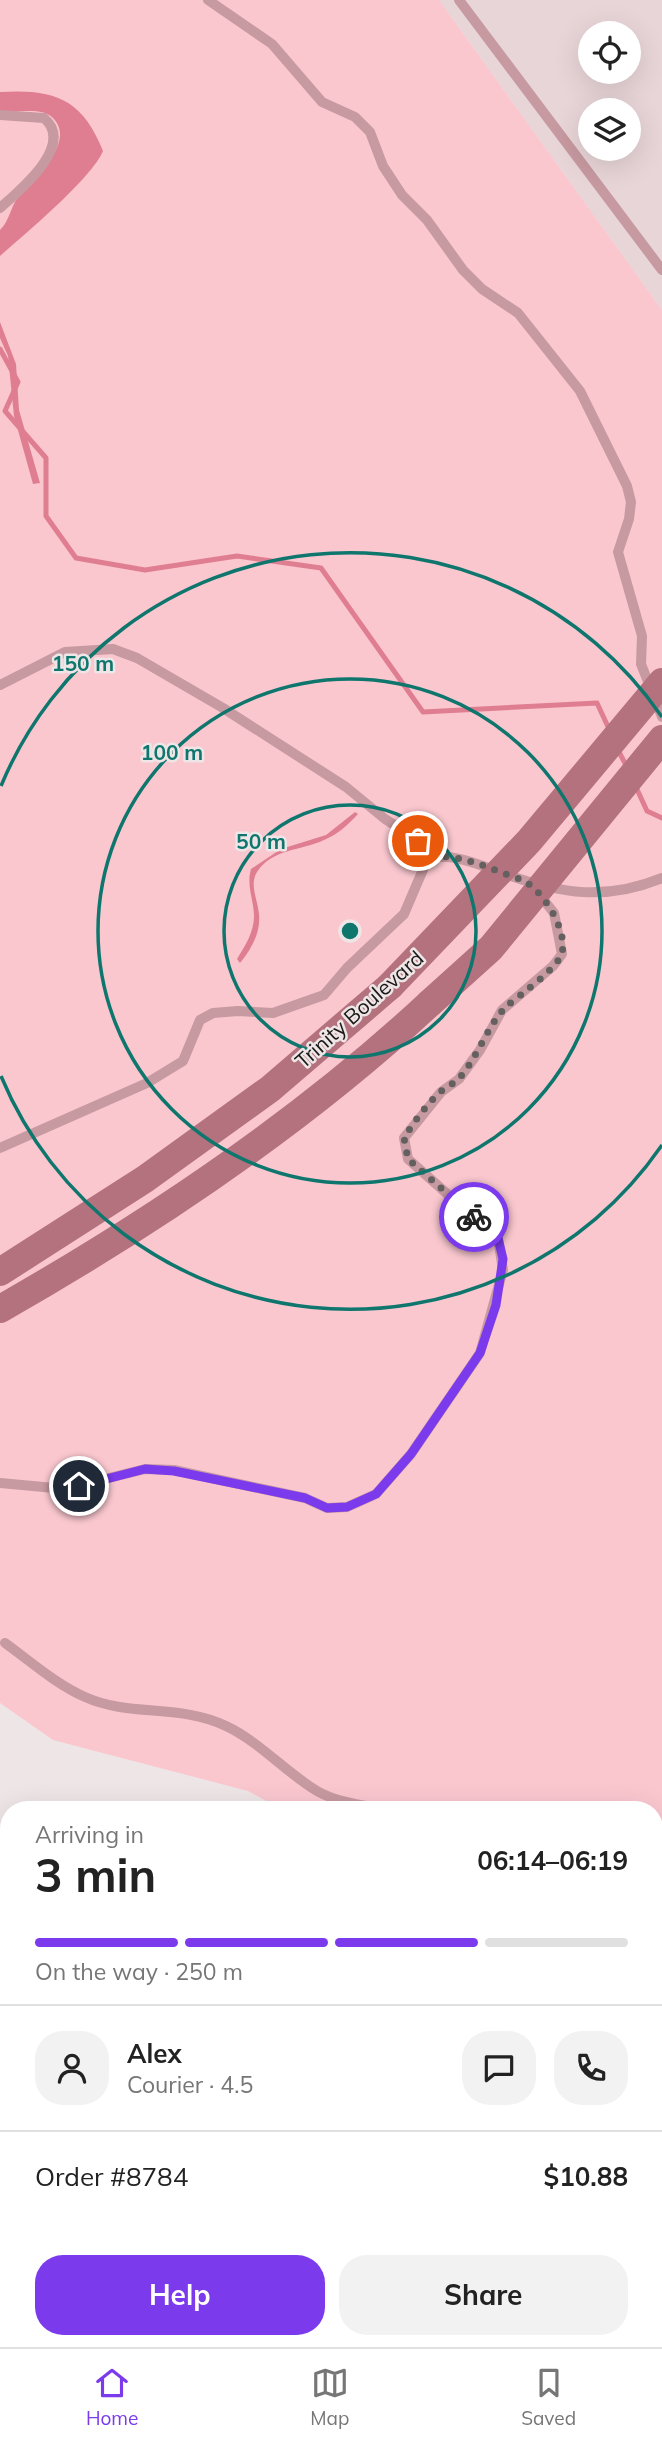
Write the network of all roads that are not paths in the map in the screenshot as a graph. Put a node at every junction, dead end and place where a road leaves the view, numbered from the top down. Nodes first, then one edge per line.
1 (208, 0) edge
2 (459, 0) edge
3 (0, 115) edge
4 (0, 208) edge
5 (662, 270) edge
6 (662, 682) edge
7 (0, 685) edge
8 (662, 717) edge
9 (662, 739) edge
10 (428, 858) junction
11 (662, 878) edge
12 (530, 882) junction
13 (0, 1148) edge
14 (0, 1272) edge
15 (0, 1309) edge
16 (0, 1483) edge
17 (5, 1643) dead end
18 (339, 1801) edge

1 - 8 lane
2 - 5 lane
3 - 4 lane
6 - 14 main road, Trinity Boulevard, bridge
7 - 10 lane
9 - 15 main road, Trinity Boulevard, bridge
10 - 12 lane
10 - 13 lane
11 - 12 lane
12 - 16 lane
17 - 18 lane

